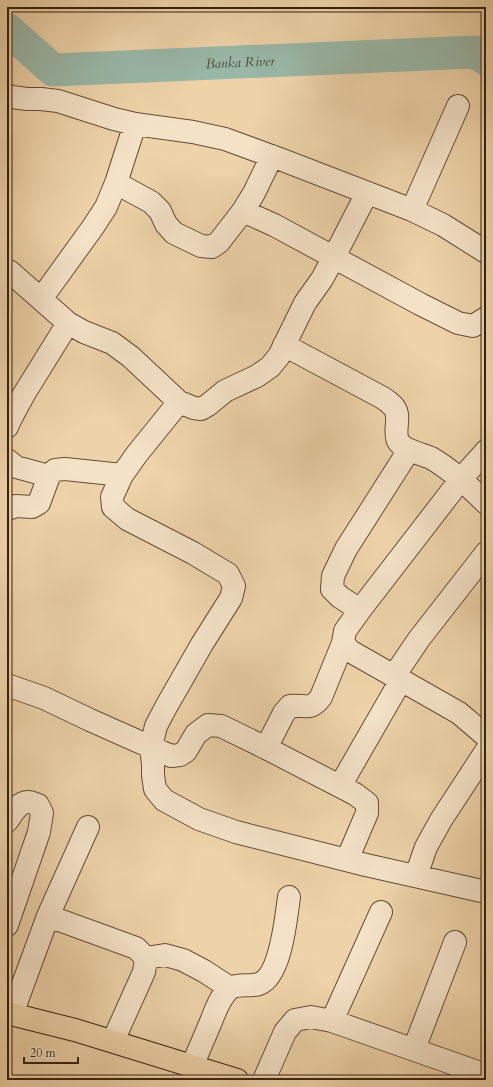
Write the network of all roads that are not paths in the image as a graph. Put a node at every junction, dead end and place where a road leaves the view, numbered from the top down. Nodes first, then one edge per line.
1 (7, 95) edge
2 (458, 106) dead end
3 (135, 124) junction
4 (272, 156) junction
5 (116, 183) junction
6 (367, 193) junction
7 (412, 210) junction
8 (243, 211) junction
9 (486, 252) edge
10 (334, 257) junction
11 (8, 273) edge
12 (41, 299) junction
13 (486, 318) edge
14 (68, 323) junction
15 (284, 345) junction
16 (179, 402) junction
17 (7, 427) edge
18 (409, 450) junction
19 (486, 451) edge
20 (7, 460) edge
21 (122, 475) junction
22 (49, 476) junction
23 (462, 479) junction
24 (486, 503) edge
25 (7, 509) edge
26 (486, 553) edge
27 (360, 610) junction
28 (343, 643) junction
29 (398, 678) junction
30 (7, 685) edge
31 (486, 736) edge
32 (151, 747) junction
33 (266, 748) junction
34 (486, 751) edge
35 (340, 786) junction
36 (7, 821) edge
37 (88, 827) dead end
38 (347, 860) junction
39 (416, 876) junction
40 (486, 892) edge
41 (289, 897) dead end
42 (381, 912) dead end
43 (48, 916) junction
44 (7, 925) edge
45 (454, 942) dead end
46 (146, 958) junction
47 (230, 988) junction
48 (10, 1014) edge
49 (332, 1021) junction
50 (113, 1041) junction
51 (414, 1049) junction
52 (192, 1066) junction
53 (486, 1075) edge
54 (237, 1080) edge
55 (264, 1080) edge

1 - 3 street
2 - 7 street
3 - 4 street
3 - 5 street
4 - 6 street
4 - 8 street
5 - 8 street
5 - 12 street
6 - 7 street
6 - 10 street
7 - 9 street
8 - 10 street
10 - 13 street
10 - 15 street
11 - 12 street
12 - 14 street
14 - 16 street
14 - 17 street
15 - 16 street
15 - 18 street
16 - 21 street
18 - 23 street
18 - 27 street
19 - 23 street
20 - 22 street
21 - 22 street
21 - 32 street
22 - 25 street
23 - 24 street
23 - 27 street
26 - 29 street
27 - 28 street
28 - 29 street
28 - 33 street
29 - 31 street
29 - 35 street
30 - 32 street
32 - 33 street
32 - 38 street
33 - 35 street
34 - 39 street
35 - 38 street
36 - 44 street
37 - 43 street
38 - 39 street
39 - 40 street
41 - 47 street
42 - 49 street
43 - 46 street
43 - 48 street
45 - 51 street
46 - 47 street
46 - 50 street
47 - 52 street
48 - 50 main road
49 - 51 street
49 - 55 street
50 - 52 main road
51 - 53 street
52 - 54 main road

